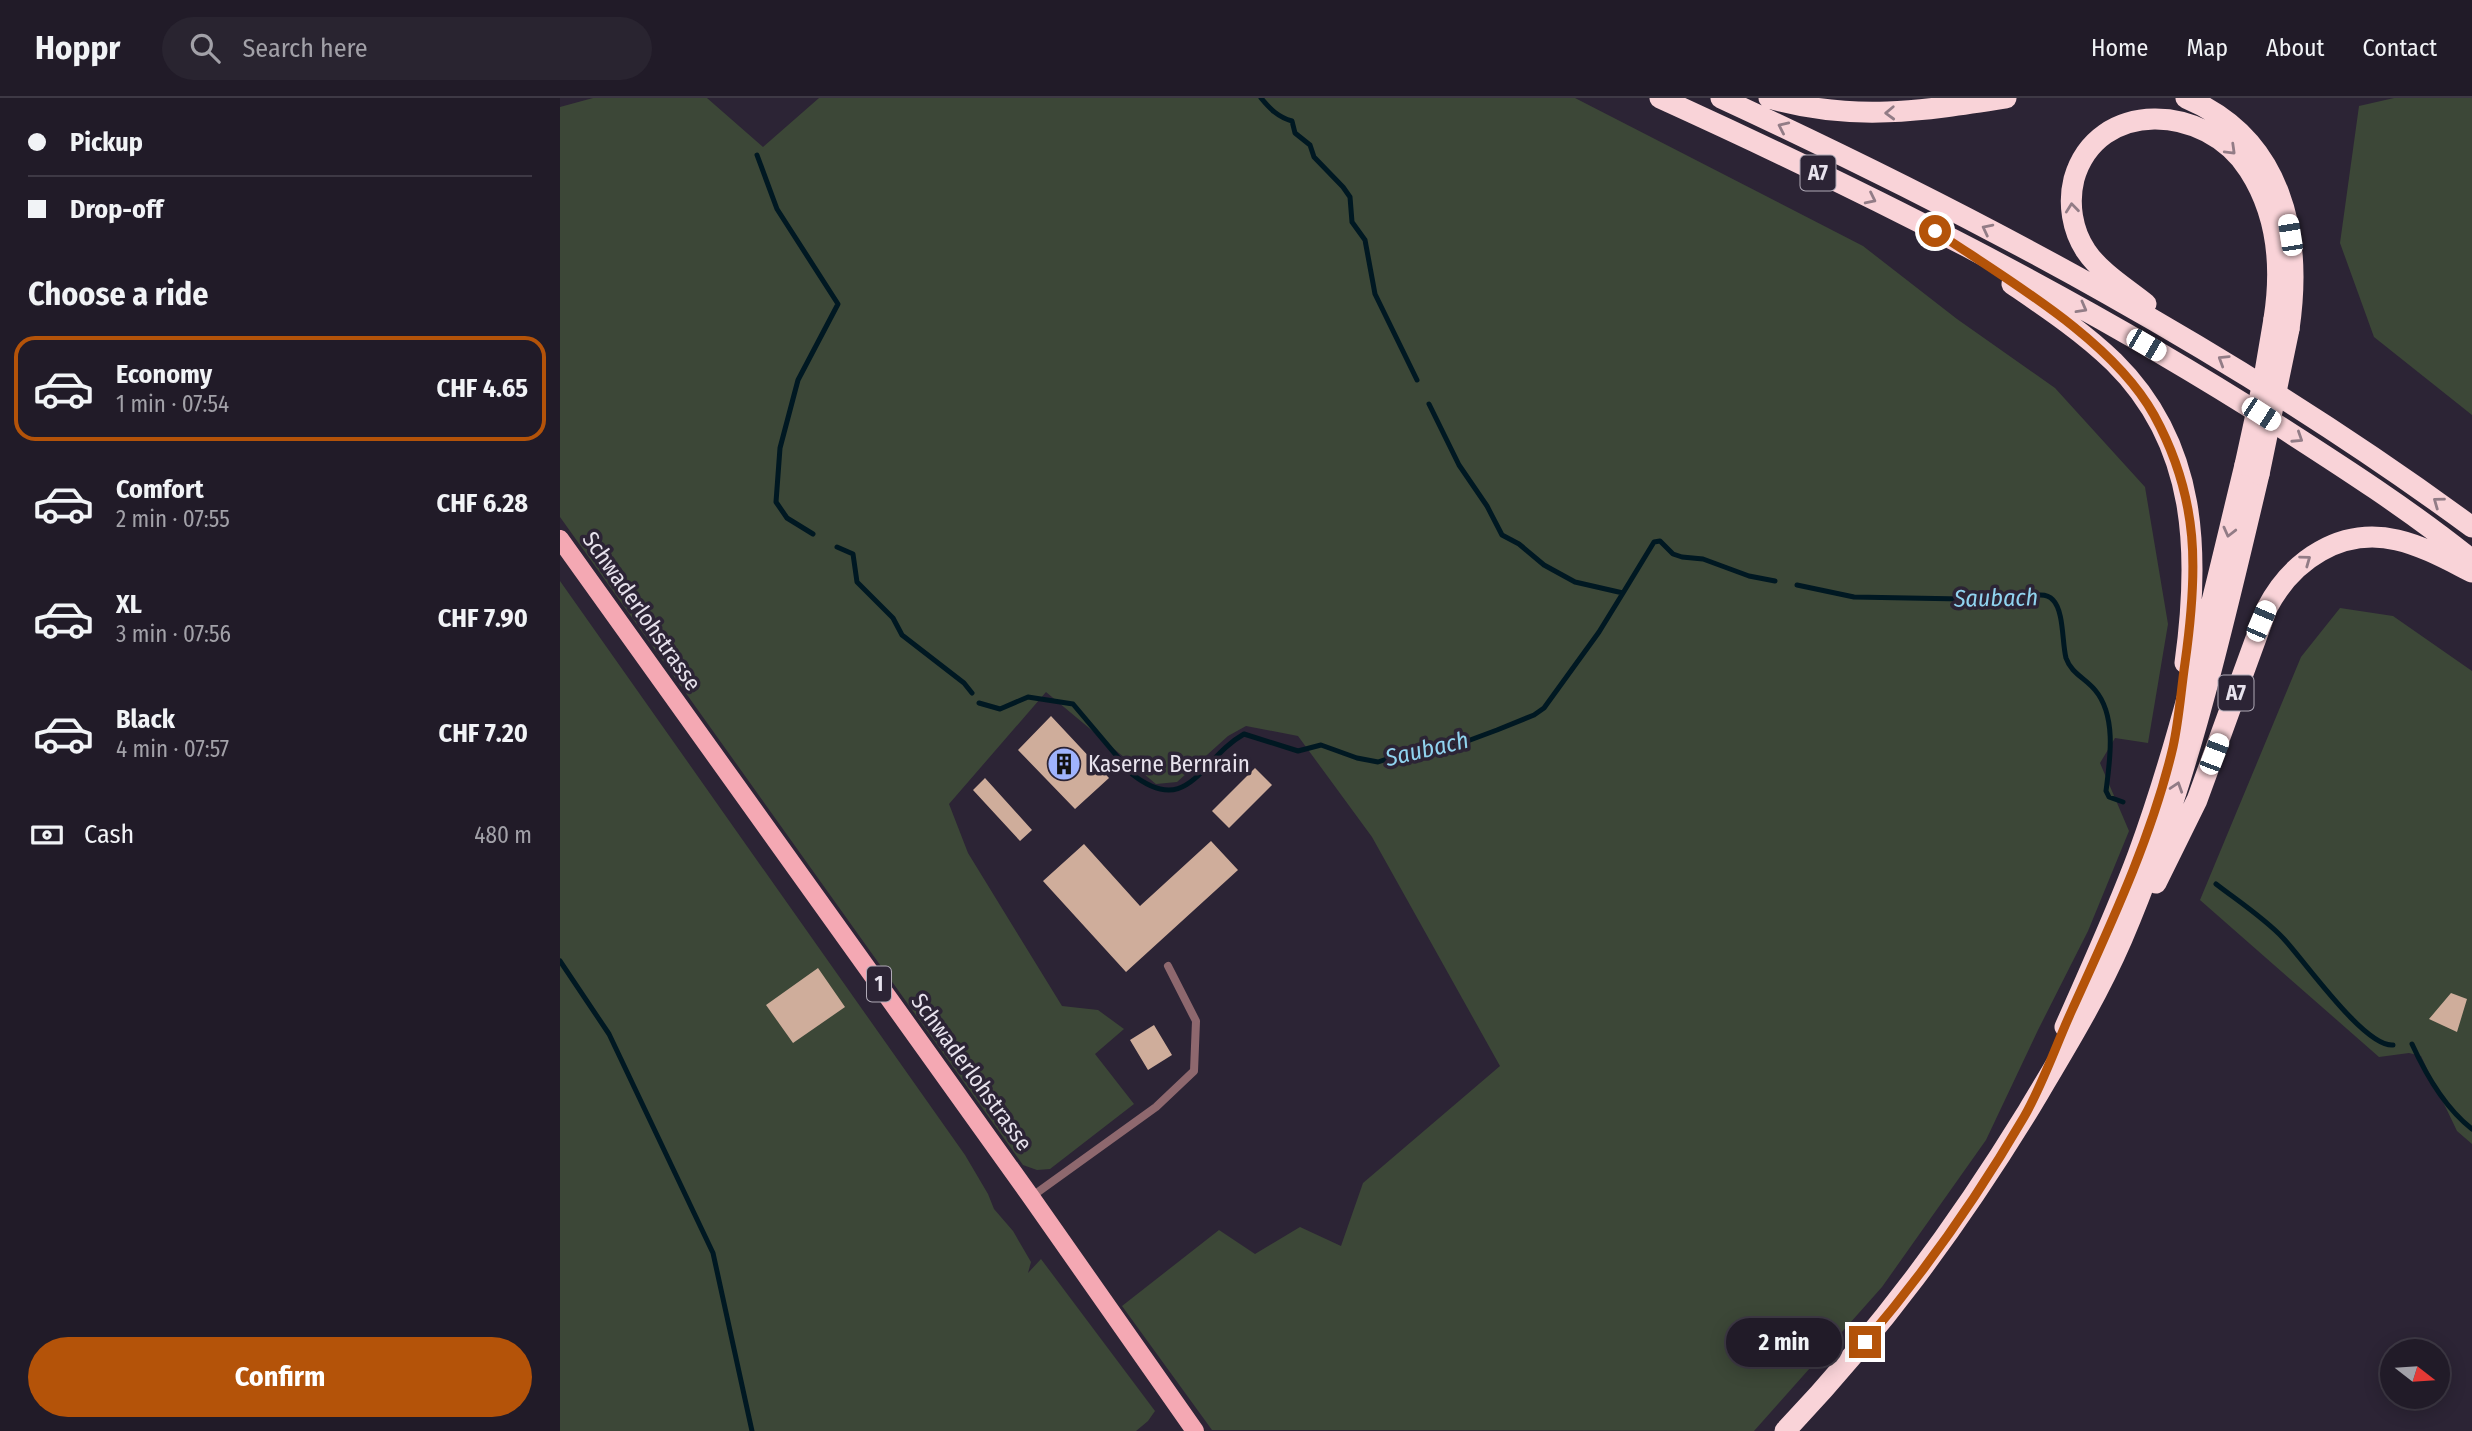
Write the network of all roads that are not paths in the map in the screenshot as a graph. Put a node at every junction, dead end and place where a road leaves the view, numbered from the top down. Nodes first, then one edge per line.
1 (1660, 98) edge
2 (1721, 98) edge
3 (1769, 98) edge
4 (2006, 98) edge
5 (2186, 98) edge
6 (1935, 231) junction
7 (2282, 324) junction
8 (2197, 344) junction
9 (2252, 470) junction
10 (2472, 527) edge
11 (560, 539) edge
12 (2472, 560) edge
13 (2472, 572) edge
14 (2173, 746) junction
15 (1168, 966) dead end
16 (2097, 993) junction
17 (2025, 1115) junction
18 (1031, 1197) junction
19 (1195, 1431) edge
20 (1785, 1431) edge

1 -> 6 highway, A7
8 -> 2 highway, A7
4 -> 3 highway
5 - 7 highway, A7
6 -> 12 highway, A7
6 - 14 highway, A7
8 -> 7 highway, A7
7 - 9 highway, A7, bridge
10 -> 8 highway, A7
9 -> 14 highway, A7
16 -> 9 highway, A7
11 - 18 main road, Schwaderlohstrasse / 1
16 -> 13 highway, A7
14 - 17 highway, A7
15 - 18 lane
16 - 17 highway, A7
17 - 20 highway
18 - 19 main road, Schwaderlohstrasse / 1

